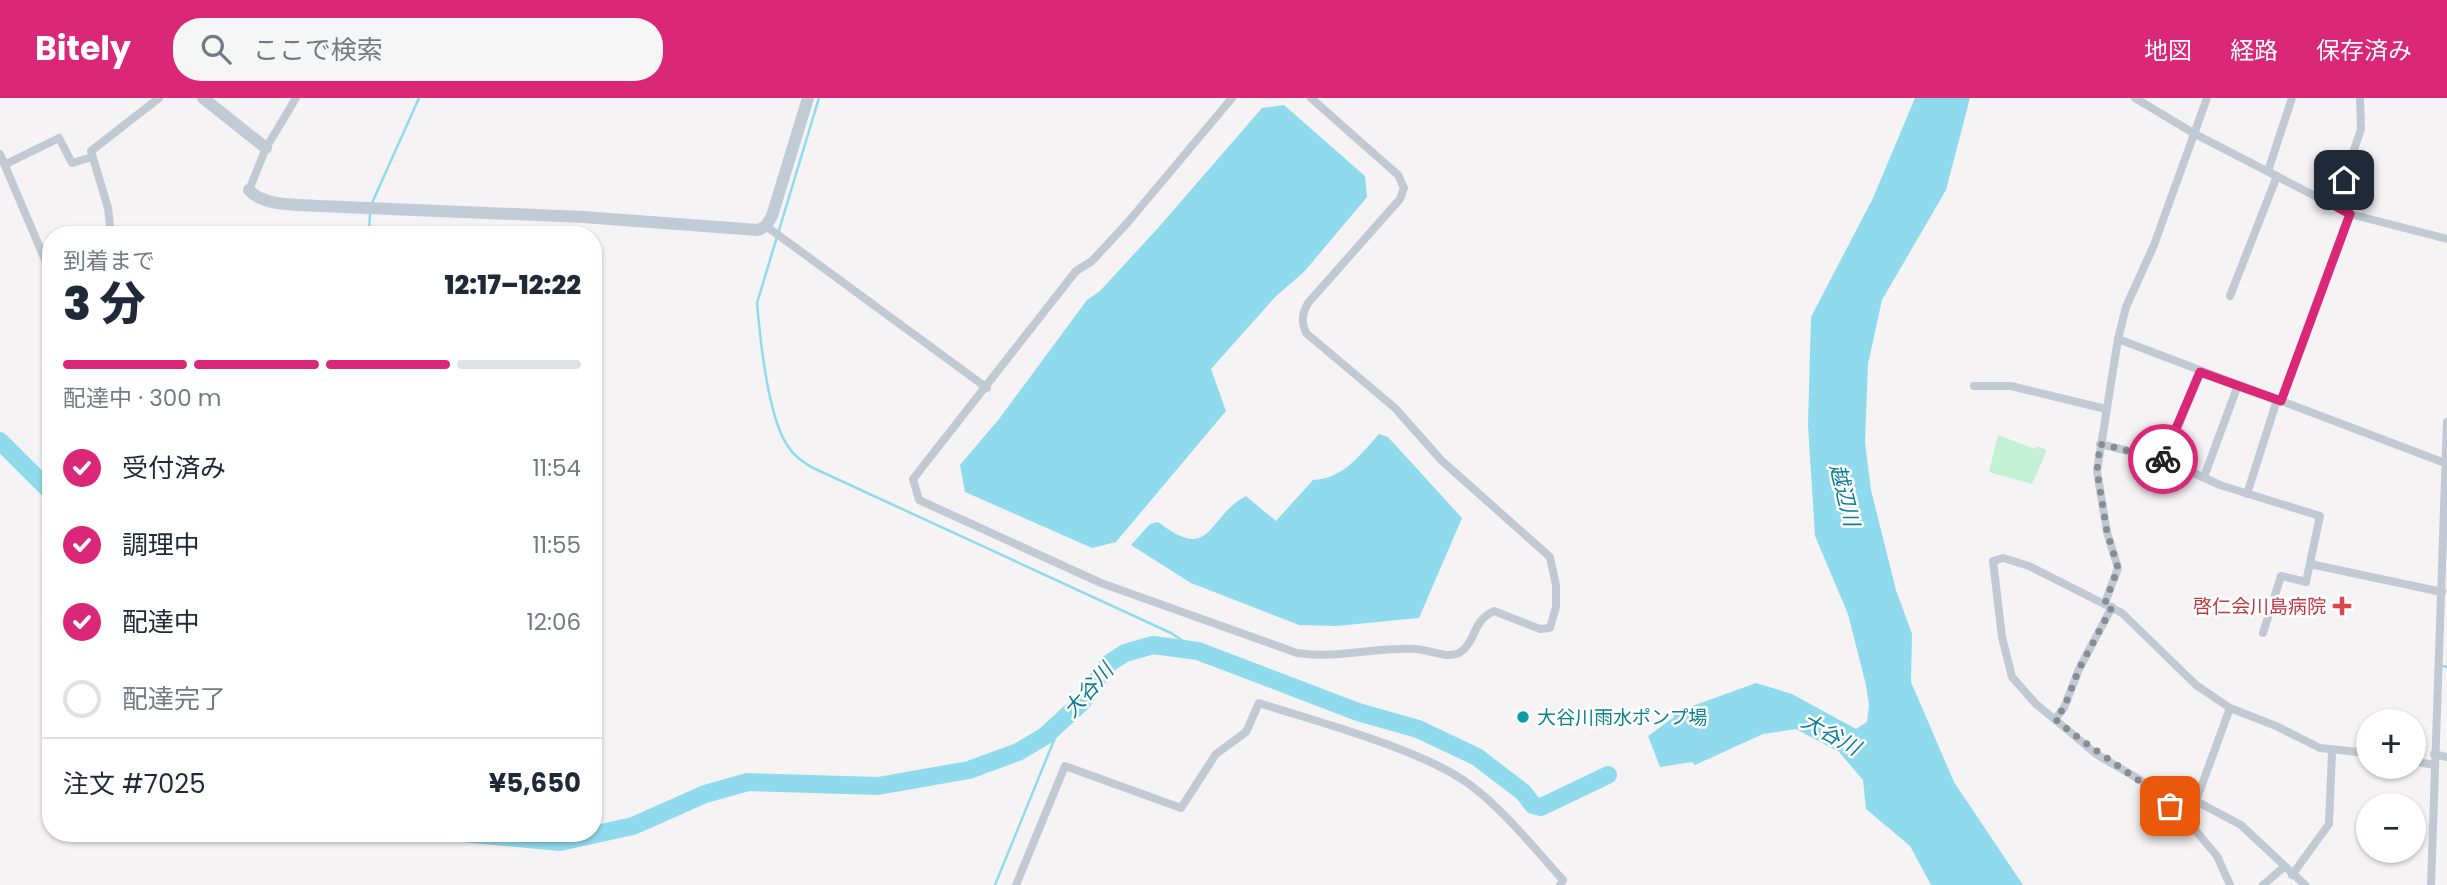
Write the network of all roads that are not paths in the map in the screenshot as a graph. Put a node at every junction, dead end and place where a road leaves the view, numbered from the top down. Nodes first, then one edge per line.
1 (159, 98) edge
2 (203, 98) edge
3 (296, 98) edge
4 (808, 98) edge
5 (1232, 98) edge
6 (1311, 98) edge
7 (2135, 98) edge
8 (2207, 98) edge
9 (2292, 98) edge
10 (2360, 98) edge
11 (2195, 134) junction
12 (266, 148) junction
13 (0, 153) edge
14 (92, 157) junction
15 (6, 164) junction
16 (2268, 171) junction
17 (2277, 176) junction
18 (249, 190) joint
19 (2335, 206) junction
20 (2350, 214) junction
21 (110, 226) edge
22 (766, 226) junction
23 (2447, 239) edge
24 (42, 250) edge
25 (2230, 296) dead end
26 (2118, 339) junction
27 (2200, 372) junction
28 (2238, 385) junction
29 (1974, 386) dead end
30 (987, 388) junction
31 (2279, 400) junction
32 (2106, 410) junction
33 (2447, 422) edge
34 (2100, 444) junction
35 (2165, 460) junction
36 (2445, 463) junction
37 (2204, 477) junction
38 (2446, 492) edge
39 (2247, 494) junction
40 (2310, 564) junction
41 (2442, 592) junction
42 (2108, 605) junction
43 (2263, 633) dead end
44 (2443, 661) edge
45 (2230, 708) junction
46 (2055, 719) junction
47 (2332, 752) junction
48 (2356, 753) edge
49 (2434, 754) junction
50 (2447, 757) edge
51 (2426, 763) edge
52 (2434, 765) junction
53 (2142, 781) junction
54 (2196, 801) junction
55 (2190, 824) junction
56 (2284, 867) junction
57 (2292, 875) junction
58 (1016, 885) edge
59 (1560, 885) edge
60 (2231, 885) edge
61 (2263, 885) edge
62 (2305, 885) edge
63 (2431, 885) edge

1 - 14 street
2 - 12 street
3 - 12 street
4 - 22 street
5 - 30 street
6 - 30 street
7 - 11 street
8 - 11 street
9 - 16 street
10 - 19 street
11 - 16 street
11 - 26 street
12 - 18 street
13 - 15 street
14 - 15 street
14 - 21 street
15 - 24 street
16 - 17 street
17 - 19 street
17 - 25 street
18 - 22 street
19 - 20 street
20 - 23 street
20 - 31 street
22 - 30 street
26 - 27 street
26 - 32 street
27 - 28 street
27 - 35 street
28 - 31 street
28 - 37 street
29 - 32 street
31 - 36 street
31 - 39 street
32 - 34 street
33 - 36 street
34 - 35 street
34 - 42 street
35 - 37 street
36 - 38 street
37 - 39 street
38 - 41 street
39 - 40 street
40 - 41 street
40 - 43 street
41 - 44 street
42 - 45 street
42 - 46 street
42 - 46 street
44 - 49 street
45 - 47 street
45 - 54 street
46 - 53 street
47 - 48 street
47 - 57 street
49 - 50 street
49 - 52 street
51 - 52 street
52 - 63 street
53 - 54 street
53 - 55 street
54 - 55 street
54 - 56 street
55 - 60 street
56 - 57 street
56 - 61 street
57 - 62 street
58 - 59 street

